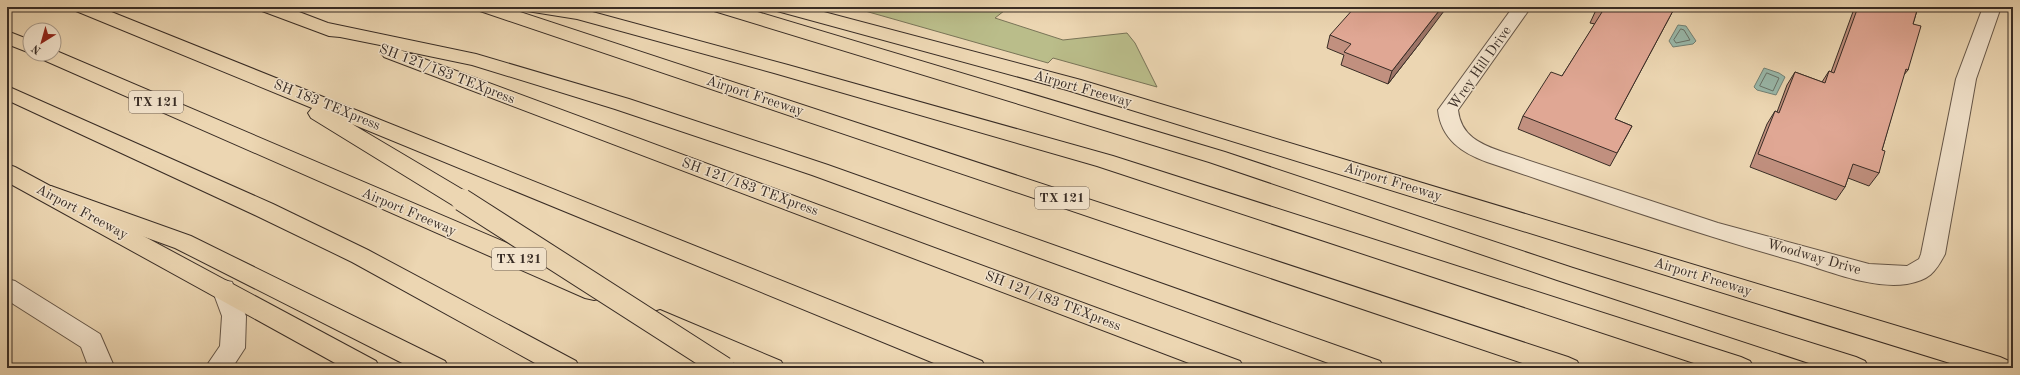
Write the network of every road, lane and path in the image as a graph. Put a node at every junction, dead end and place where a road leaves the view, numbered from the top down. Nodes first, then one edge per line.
1 (83, 7) edge
2 (269, 7) edge
3 (488, 7) edge
4 (534, 7) edge
5 (721, 7) edge
6 (784, 7) edge
7 (1522, 7) edge
8 (1992, 7) edge
9 (322, 27) junction
10 (7, 37) edge
11 (22, 44) edge
12 (62, 61) edge
13 (256, 77) junction
14 (7, 92) edge
15 (1453, 131) joint
16 (7, 172) edge
17 (51, 194) junction
18 (7, 288) edge
19 (224, 289) junction
20 (97, 368) edge
21 (218, 368) edge
22 (367, 368) edge
23 (436, 368) edge
24 (567, 368) edge
25 (724, 368) edge
26 (772, 368) edge
27 (973, 368) edge
28 (1231, 368) edge
29 (1371, 368) edge
30 (1568, 368) edge
31 (1741, 368) edge
32 (1856, 368) edge
33 (2000, 368) edge

1 - 13 main road, SH 183 TEXpress
2 - 9 main road, SH 121/183 TEXpress
3 - 30 main road, Airport Freeway / TX 121
4 - 31 main road
5 - 32 main road
6 - 33 main road, Airport Freeway
7 - 15 street, Wrey Hill Drive
8 - 15 street, Woodway Drive
9 - 28 main road, SH 121/183 TEXpress
9 - 29 main road
10 - 11 main road
12 - 26 main road, Airport Freeway / TX 121
13 - 25 main road, bridge
13 - 27 main road, SH 183 TEXpress
14 - 24 main road
16 - 17 main road, Airport Freeway
17 - 19 main road, Airport Freeway
17 - 23 main road
18 - 20 street
19 - 21 street
19 - 22 main road, Airport Freeway

